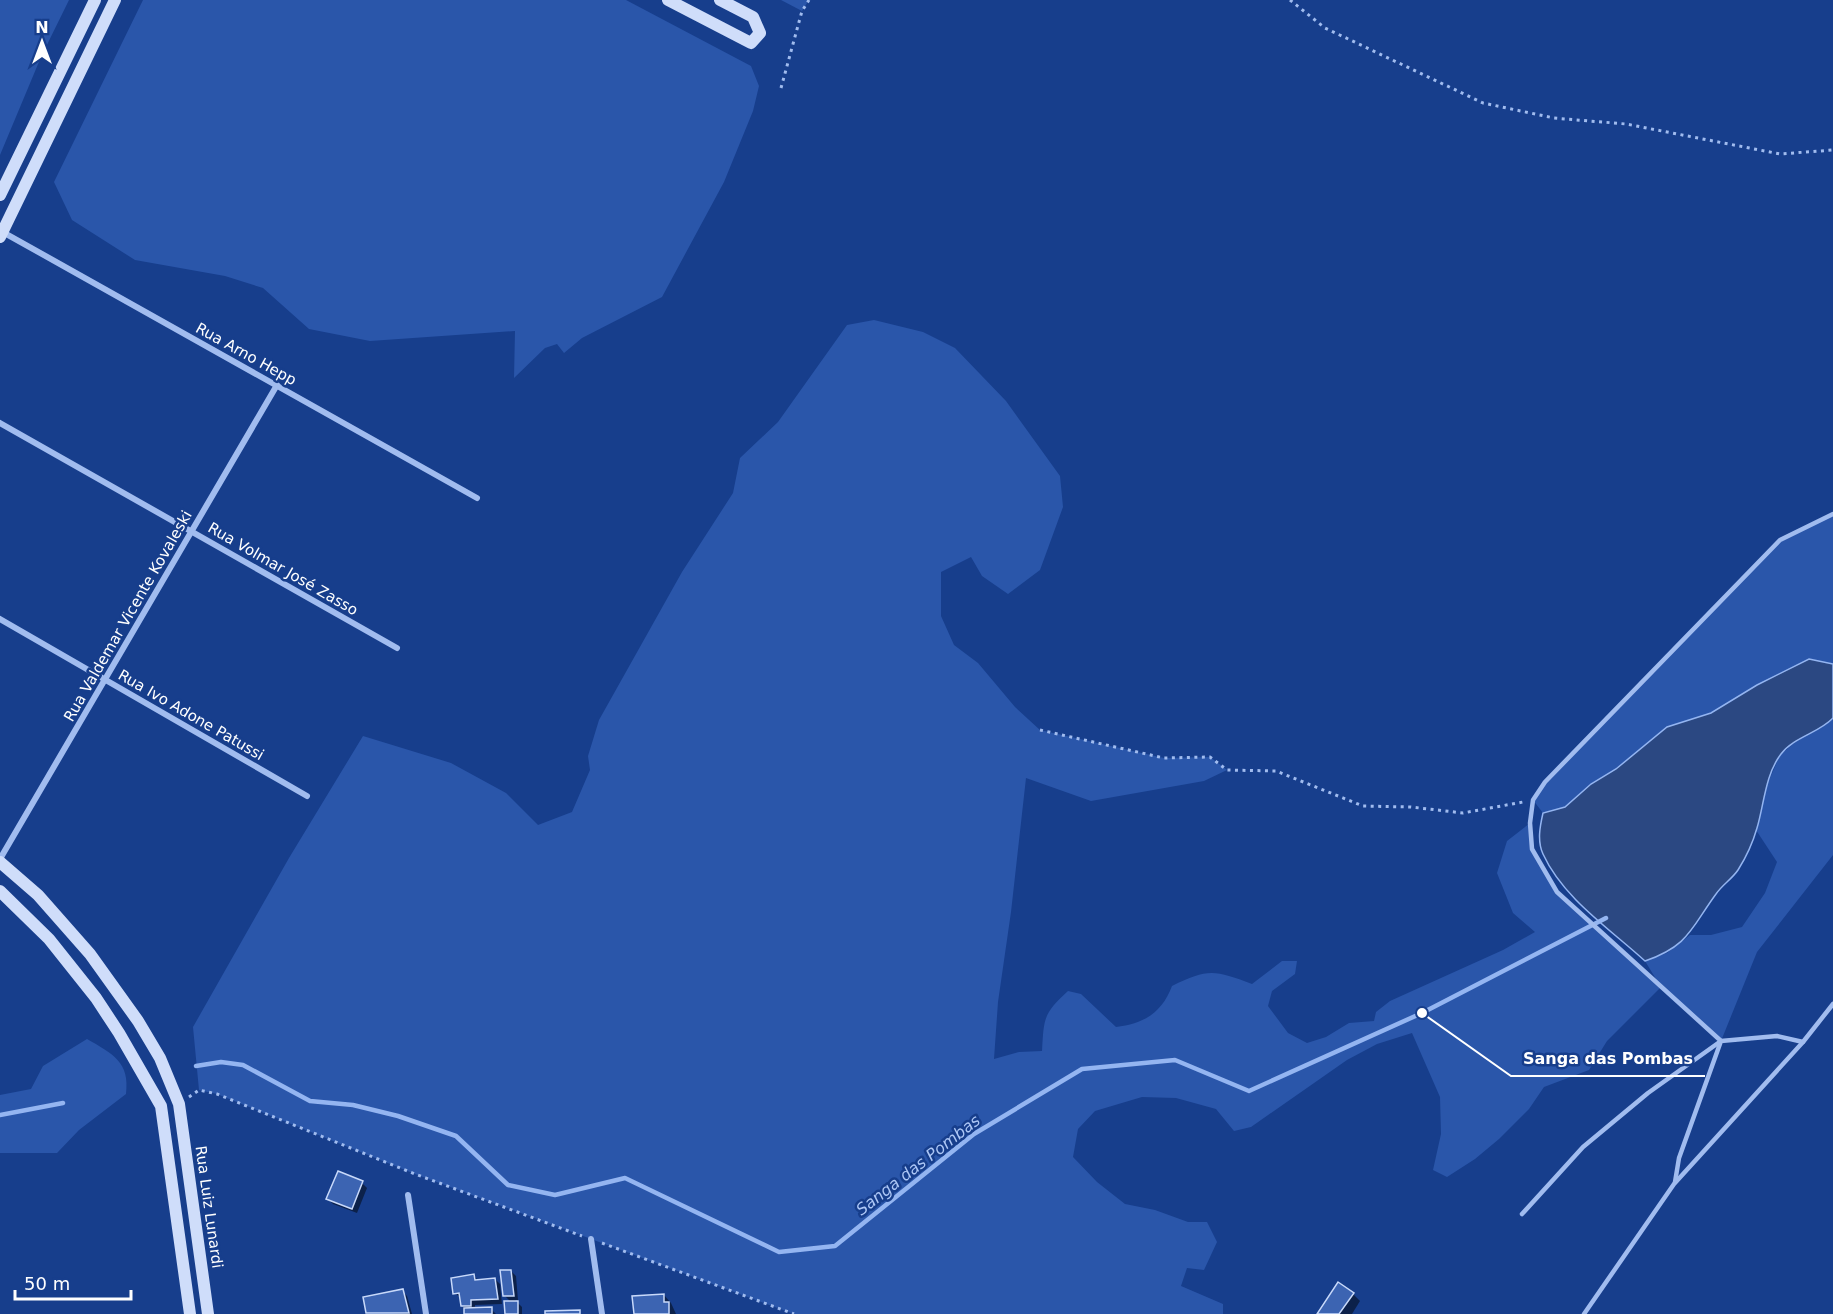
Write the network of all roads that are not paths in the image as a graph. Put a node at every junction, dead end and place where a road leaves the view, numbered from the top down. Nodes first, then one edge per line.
1 (95, 0) edge
2 (115, 0) edge
3 (668, 0) edge
4 (720, 0) edge
5 (0, 195) edge
6 (1, 233) edge
7 (277, 385) junction
8 (0, 423) edge
9 (477, 498) dead end
10 (1833, 514) edge
11 (191, 531) junction
12 (0, 619) edge
13 (397, 648) dead end
14 (105, 679) junction
15 (307, 796) dead end
16 (0, 861) edge
17 (0, 891) edge
18 (1833, 1004) edge
19 (1721, 1041) junction
20 (1803, 1042) junction
21 (179, 1104) junction
22 (161, 1106) junction
23 (1674, 1184) junction
24 (408, 1196) dead end
25 (1522, 1214) dead end
26 (591, 1239) road end
27 (190, 1314) edge
28 (208, 1314) edge
29 (426, 1314) edge
30 (602, 1314) edge
31 (1584, 1314) edge

1 - 5 street
2 - 6 street
3 - 4 street
6 - 7 street, Rua Arno Hepp
7 - 9 street, Rua Arno Hepp
7 - 11 street, Rua Valdemar Vicente Kovaleski
8 - 11 street, Rua Volmar José Zasso
10 - 19 lane
11 - 13 street, Rua Volmar José Zasso
11 - 14 street, Rua Valdemar Vicente Kovaleski
12 - 14 street, Rua Ivo Adone Patussi
14 - 15 street, Rua Ivo Adone Patussi
14 - 16 street, Rua Valdemar Vicente Kovaleski
16 - 21 street, Rua Luiz Lunardi
17 - 22 street
18 - 20 lane
19 - 20 lane
19 - 23 lane
19 - 25 lane
20 - 23 lane
21 - 22 street
21 - 28 street, Rua Luiz Lunardi
22 - 27 street
23 - 31 lane
24 - 29 street
26 - 30 street

